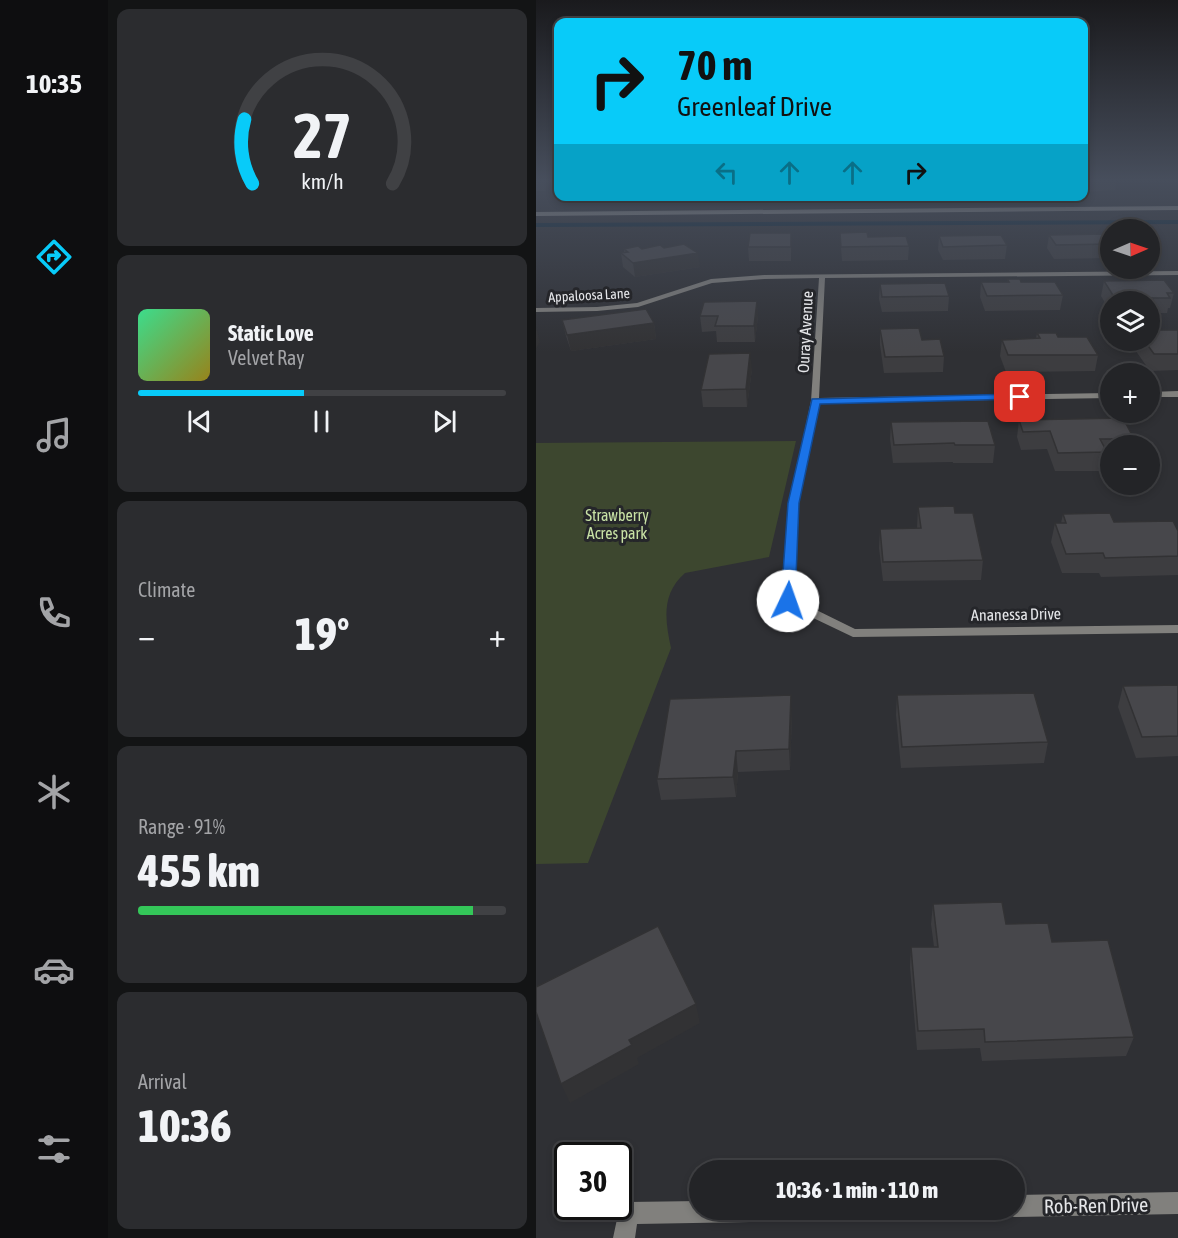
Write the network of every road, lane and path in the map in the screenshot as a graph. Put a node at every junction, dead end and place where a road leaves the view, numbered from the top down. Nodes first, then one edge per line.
1 (1178, 273) edge
2 (822, 277) junction
3 (536, 310) edge
4 (1178, 394) edge
5 (1160, 395) edge
6 (1100, 396) edge
7 (815, 401) junction
8 (1178, 629) edge
9 (853, 633) joint
10 (1178, 1203) edge
11 (1025, 1206) edge
12 (689, 1212) edge
13 (624, 1238) edge

1 - 2 street, Appaloosa Lane
2 - 3 street, Appaloosa Lane
2 - 7 street, Ouray Avenue
4 - 5 street
6 - 7 street
7 - 9 street, Ouray Avenue
8 - 9 street, Ananessa Drive
10 - 11 street, Rob-Ren Drive
12 - 13 street

